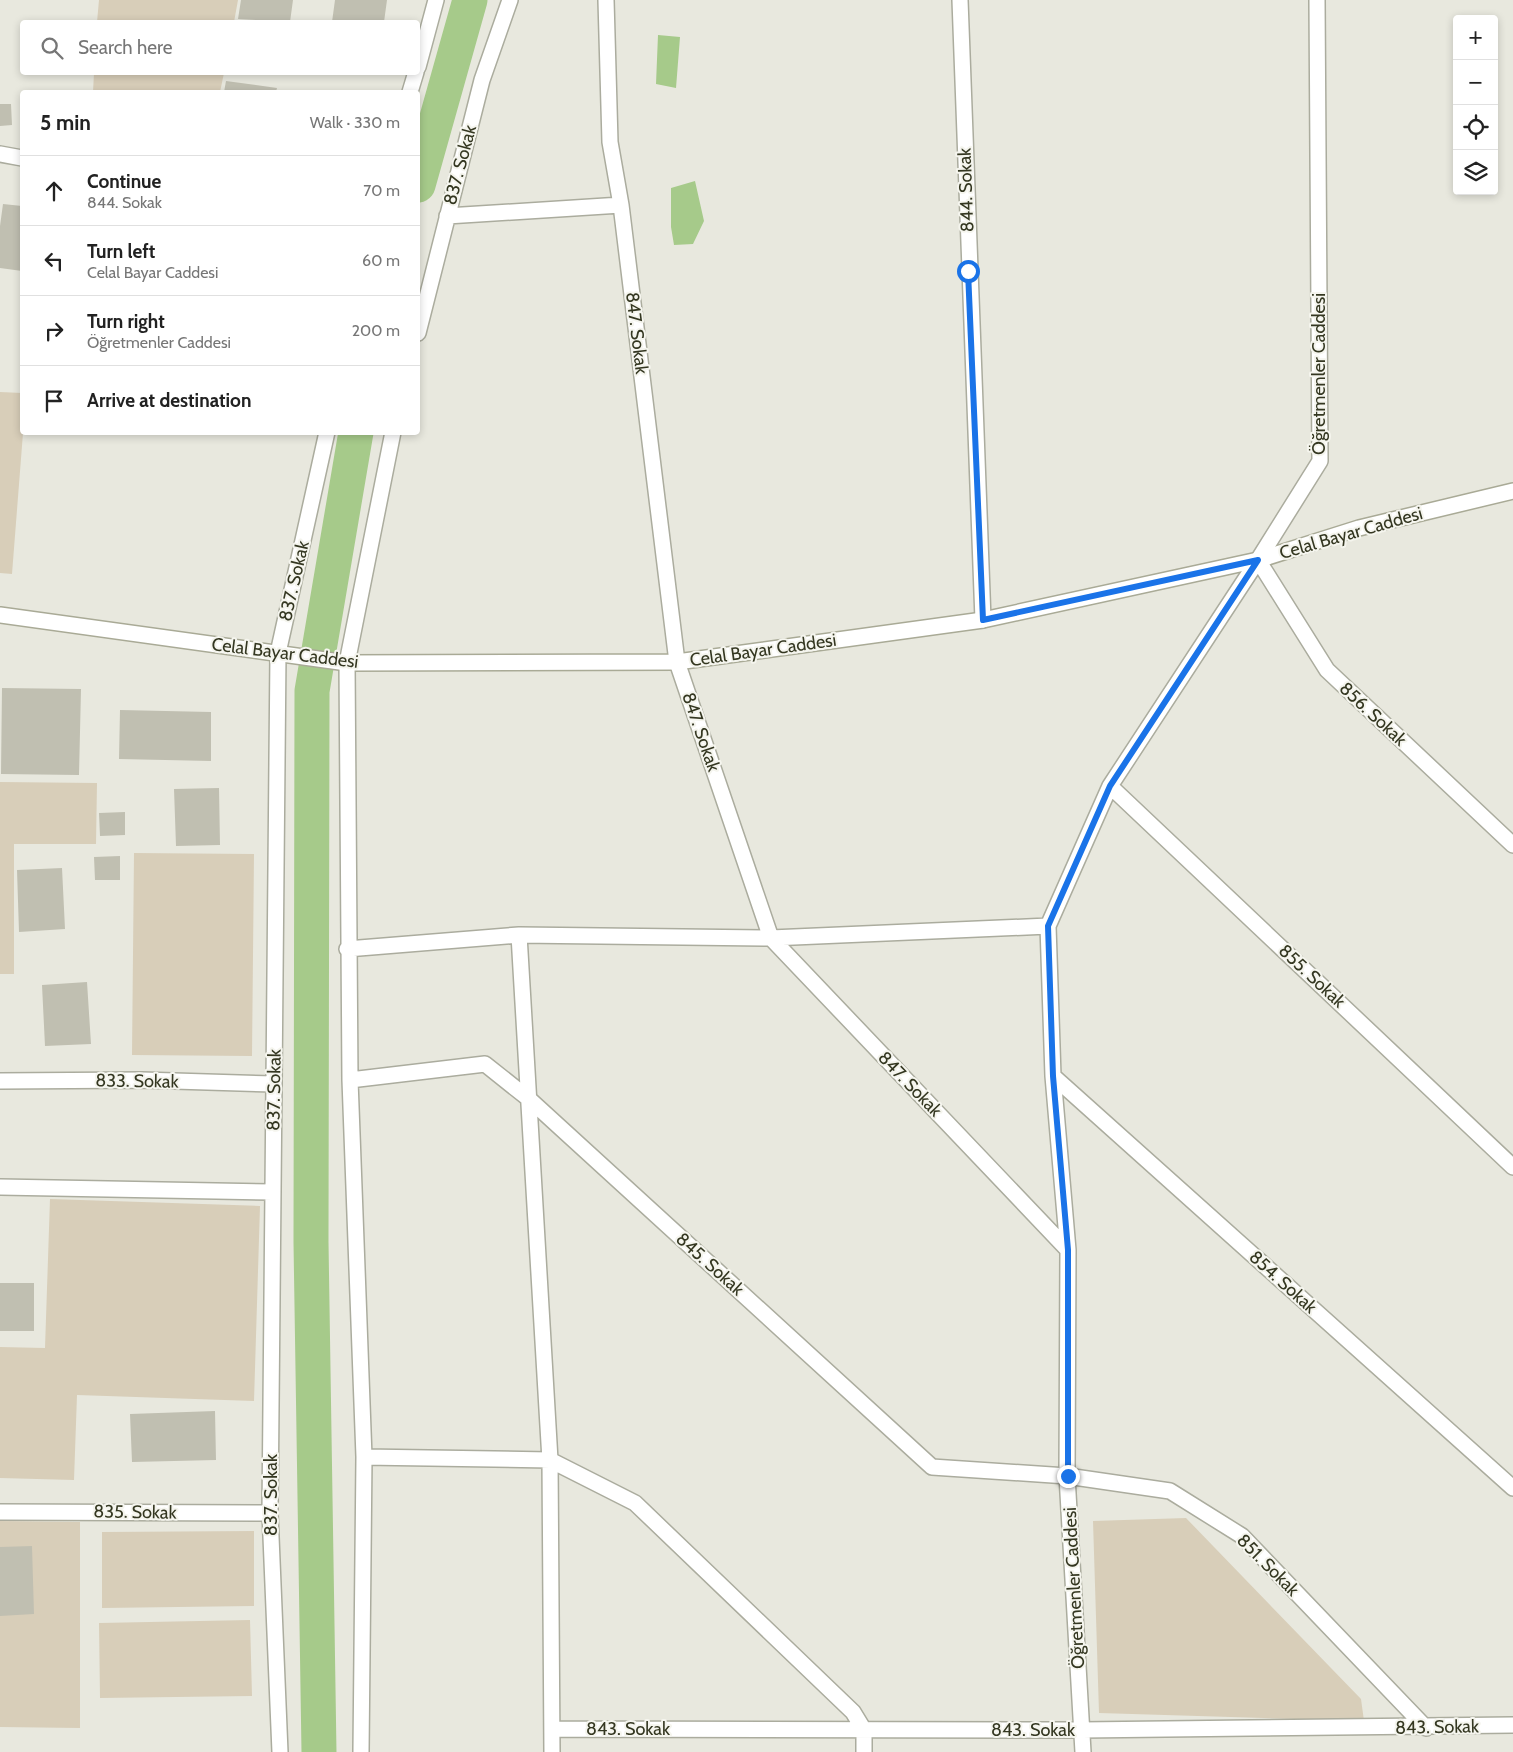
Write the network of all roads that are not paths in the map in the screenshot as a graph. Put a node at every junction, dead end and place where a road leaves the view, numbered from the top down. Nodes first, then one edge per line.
1 (436, 0) edge
2 (510, 0) edge
3 (606, 0) edge
4 (960, 0) edge
5 (1317, 0) edge
6 (420, 60) edge
7 (415, 75) edge
8 (411, 90) edge
9 (0, 154) edge
10 (20, 158) edge
11 (621, 205) junction
12 (447, 216) junction
13 (420, 325) edge
14 (326, 435) edge
15 (392, 435) edge
16 (1513, 490) edge
17 (1258, 560) junction
18 (0, 615) edge
19 (983, 620) junction
20 (278, 653) junction
21 (677, 662) junction
22 (347, 663) junction
23 (1110, 786) junction
24 (1513, 845) edge
25 (1048, 926) junction
26 (519, 935) junction
27 (770, 938) junction
28 (347, 949) junction
29 (1053, 1076) junction
30 (350, 1080) junction
31 (0, 1081) edge
32 (274, 1084) junction
33 (529, 1099) junction
34 (1513, 1167) edge
35 (0, 1187) edge
36 (273, 1192) junction
37 (1068, 1250) junction
38 (364, 1457) junction
39 (550, 1460) junction
40 (1068, 1476) junction
41 (1513, 1488) edge
42 (0, 1512) edge
43 (270, 1513) junction
44 (1513, 1725) edge
45 (1426, 1728) junction
46 (552, 1729) junction
47 (864, 1730) junction
48 (1082, 1730) junction
49 (280, 1752) edge
50 (361, 1752) edge
51 (552, 1752) edge
52 (864, 1752) edge
53 (1083, 1752) edge

1 - 6 street
2 - 12 street, 837. Sokak
3 - 11 street, 847. Sokak
4 - 19 street, 844. Sokak
5 - 17 street, Öğretmenler Caddesi
7 - 8 street
9 - 10 street
11 - 12 street
11 - 21 street, 847. Sokak
12 - 13 street, 837. Sokak
14 - 20 street, 837. Sokak
15 - 22 street
16 - 17 street, Celal Bayar Caddesi
17 - 19 street, Celal Bayar Caddesi
17 - 23 street, Öğretmenler Caddesi
17 - 24 street, 856. Sokak
18 - 20 street, Celal Bayar Caddesi
19 - 21 street, Celal Bayar Caddesi
20 - 22 street, Celal Bayar Caddesi
20 - 32 street, 837. Sokak
21 - 22 street, Celal Bayar Caddesi
21 - 27 street, 847. Sokak
22 - 28 street
23 - 25 street, Öğretmenler Caddesi
23 - 34 street, 855. Sokak
25 - 27 street
25 - 29 street, Öğretmenler Caddesi
26 - 27 street
26 - 28 street
26 - 33 street
27 - 37 street, 847. Sokak
28 - 30 street
29 - 37 street, Öğretmenler Caddesi
29 - 41 street, 854. Sokak
30 - 33 street, 845. Sokak
30 - 38 street
31 - 32 street, 833. Sokak
32 - 36 street, 837. Sokak
33 - 39 street
33 - 40 street, 845. Sokak
35 - 36 street
36 - 43 street, 837. Sokak
37 - 40 street, Öğretmenler Caddesi
38 - 39 street
38 - 50 street
39 - 46 street
39 - 47 street
40 - 45 street, 851. Sokak
40 - 48 street, Öğretmenler Caddesi
42 - 43 street, 835. Sokak
43 - 49 street, 837. Sokak
44 - 45 street, 843. Sokak
45 - 48 street, 843. Sokak
46 - 47 street, 843. Sokak
46 - 51 street
47 - 48 street, 843. Sokak
47 - 52 street
48 - 53 street, Öğretmenler Caddesi

